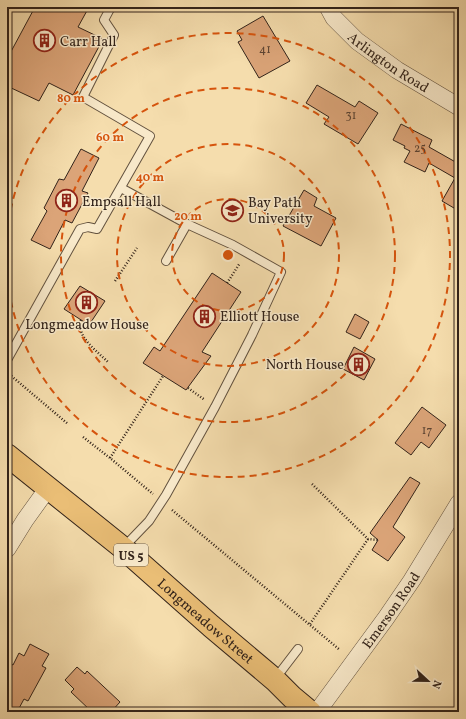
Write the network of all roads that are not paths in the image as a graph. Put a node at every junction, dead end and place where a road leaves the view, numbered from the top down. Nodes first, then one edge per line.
1 (111, 7) edge
2 (328, 7) edge
3 (459, 107) edge
4 (121, 188) junction
5 (187, 224) junction
6 (166, 261) dead end
7 (7, 360) edge
8 (7, 455) edge
9 (48, 488) junction
10 (459, 503) edge
11 (123, 548) junction
12 (7, 549) edge
13 (298, 649) dead end
14 (275, 680) junction
15 (310, 712) edge
16 (317, 712) edge

1 - 4 lane
2 - 3 street, Arlington Road
4 - 5 lane
4 - 7 lane
5 - 6 lane
5 - 11 lane
8 - 9 main road, Longmeadow Street / US 5
9 - 11 main road, Longmeadow Street / US 5
9 - 12 street
10 - 16 street, Emerson Road
11 - 14 main road, Longmeadow Street / US 5
13 - 14 lane
14 - 15 main road, Longmeadow Street / US 5

